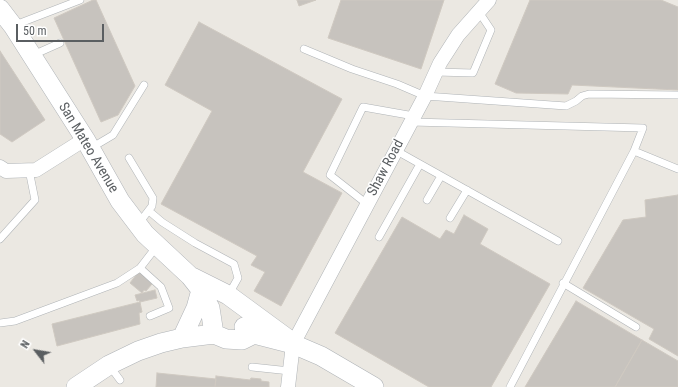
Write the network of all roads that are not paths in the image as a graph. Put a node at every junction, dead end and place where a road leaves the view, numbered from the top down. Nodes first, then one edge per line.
1 (80, 0) edge
2 (485, 4) edge
3 (4, 15) edge
4 (60, 43) dead end
5 (304, 49) dead end
6 (31, 56) junction
7 (436, 72) junction
8 (144, 85) dead end
9 (678, 95) edge
10 (425, 96) junction
11 (412, 119) junction
12 (87, 144) junction
13 (395, 150) junction
14 (634, 151) junction
15 (129, 158) dead end
16 (420, 164) junction
17 (0, 168) edge
18 (678, 169) edge
19 (29, 170) junction
20 (441, 176) junction
21 (467, 190) junction
22 (427, 200) dead end
23 (367, 204) junction
24 (143, 218) junction
25 (450, 218) dead end
26 (379, 237) dead end
27 (0, 239) edge
28 (558, 241) dead end
29 (157, 246) junction
30 (140, 268) junction
31 (196, 283) junction
32 (563, 284) junction
33 (228, 295) junction
34 (150, 316) dead end
35 (0, 323) edge
36 (636, 327) dead end
37 (214, 334) junction
38 (182, 338) junction
39 (293, 344) junction
40 (252, 367) dead end
41 (290, 371) junction
42 (76, 387) edge
43 (288, 387) edge
44 (374, 387) edge
45 (510, 387) edge

1 - 3 lane
2 - 7 street, Shaw Road
2 - 7 lane
3 - 6 main road, San Mateo Avenue
4 - 6 lane
5 - 10 lane
6 - 12 main road, San Mateo Avenue
7 - 10 street, Shaw Road
8 - 12 lane
9 - 10 lane
10 - 11 street, Shaw Road
11 - 13 street, Shaw Road
11 - 14 lane
11 - 23 lane
12 - 19 street
12 - 24 main road, San Mateo Avenue
13 - 16 lane
13 - 23 street, Shaw Road
14 - 18 lane
14 - 32 lane
15 - 24 lane
16 - 20 lane
16 - 26 lane
17 - 19 street
19 - 27 lane
20 - 21 lane
20 - 22 lane
21 - 25 lane
21 - 28 lane
23 - 39 street, Shaw Road
24 - 29 main road, San Mateo Avenue
24 - 33 lane
29 - 30 lane
29 - 31 main road, San Mateo Avenue
30 - 34 lane
30 - 35 lane
31 - 33 main road, San Mateo Avenue
31 - 37 main road, San Mateo Avenue
31 - 38 main road
32 - 36 lane
32 - 45 lane
33 - 39 main road, San Mateo Avenue
37 - 38 main road
37 - 39 main road, San Mateo Avenue
38 - 42 main road
39 - 41 street
39 - 44 main road, San Mateo Avenue
40 - 41 lane
41 - 43 street

